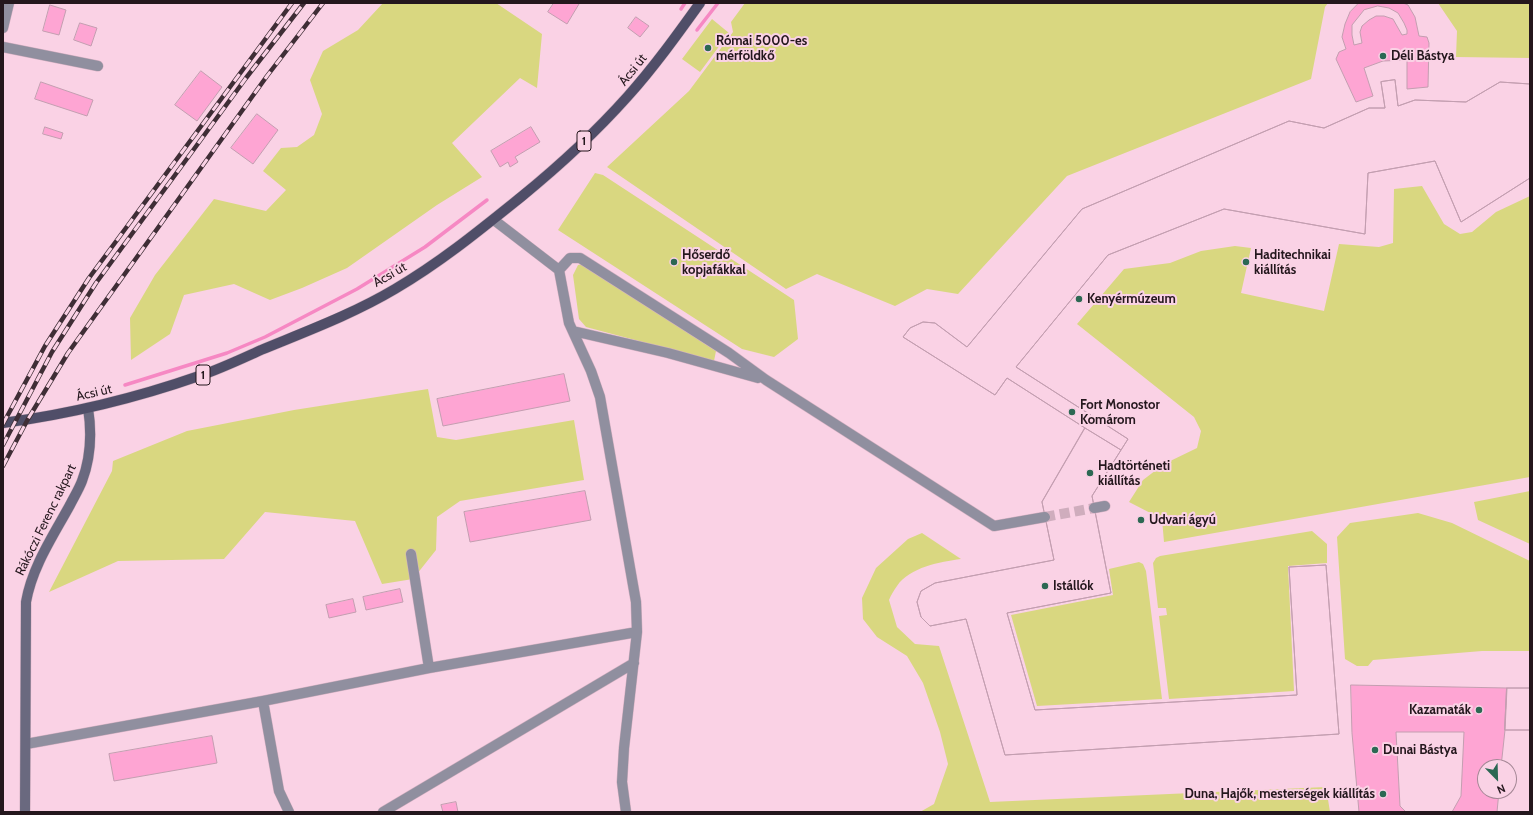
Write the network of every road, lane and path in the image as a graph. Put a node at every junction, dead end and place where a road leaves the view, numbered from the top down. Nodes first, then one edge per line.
1 (9, 3) edge
2 (700, 3) edge
3 (3, 28) edge
4 (3, 47) edge
5 (98, 66) dead end
6 (494, 220) junction
7 (559, 270) junction
8 (573, 331) junction
9 (718, 346) junction
10 (713, 366) junction
11 (766, 380) junction
12 (88, 408) junction
13 (3, 423) edge
14 (1105, 506) dead end
15 (1094, 508) tunnel mouth
16 (1045, 517) tunnel mouth
17 (411, 554) dead end
18 (637, 632) junction
19 (634, 662) junction
20 (429, 668) junction
21 (263, 701) junction
22 (26, 744) junction
23 (25, 812) edge
24 (289, 812) edge
25 (383, 812) edge
26 (626, 812) edge

1 - 3 street
2 - 6 main road, Ácsi út / 1
4 - 5 street
6 - 7 street
6 - 12 main road, Ácsi út / 1
7 - 8 street
7 - 9 street
8 - 10 street
8 - 18 street
9 - 10 street
9 - 11 street
10 - 11 street
11 - 16 street
12 - 13 main road, Ácsi út / 1
12 - 22 street, Rákóczi Ferenc rakpart
14 - 15 street
17 - 20 street
18 - 19 street
18 - 20 street
19 - 25 street
19 - 26 street
20 - 21 street
21 - 22 street
21 - 24 street
22 - 23 street, Rákóczi Ferenc rakpart

